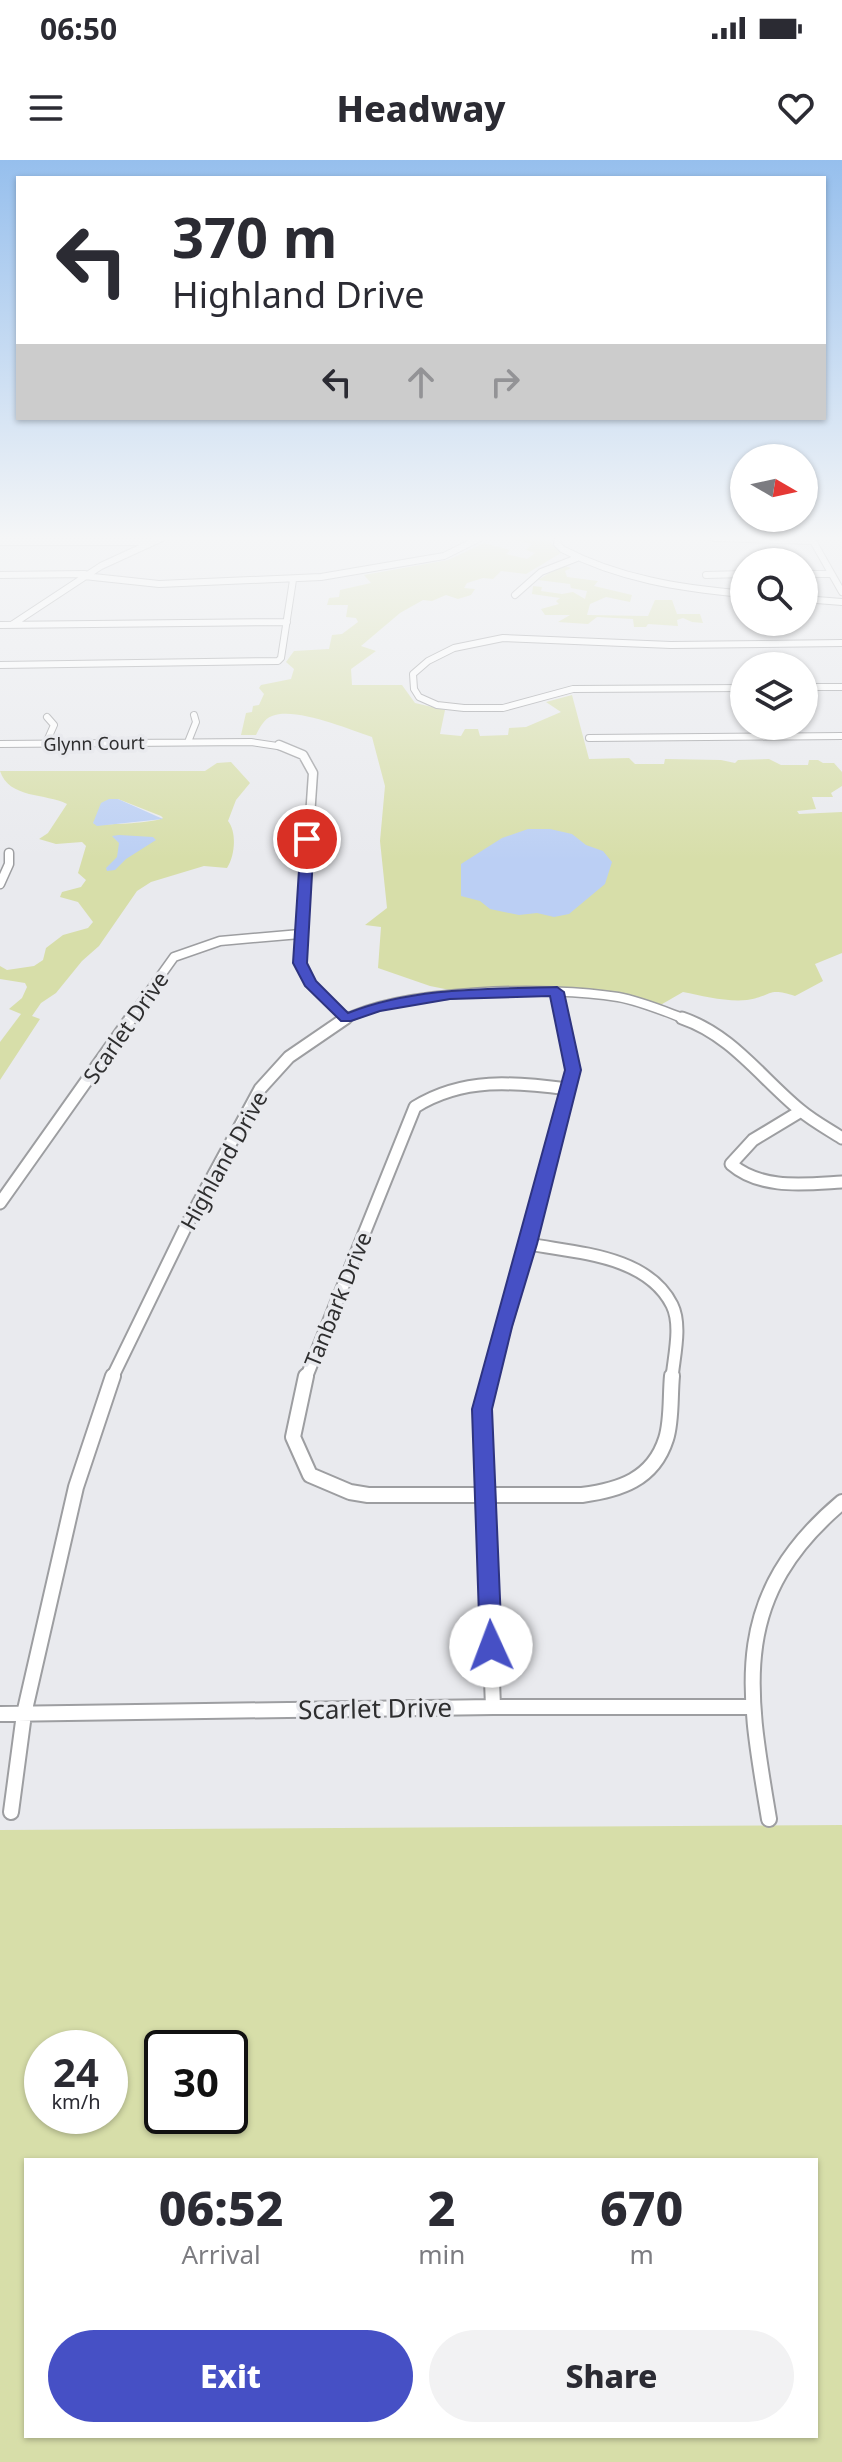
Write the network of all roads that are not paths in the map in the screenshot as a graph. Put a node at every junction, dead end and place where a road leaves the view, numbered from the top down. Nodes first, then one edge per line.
1 (283, 645) edge
2 (461, 645) edge
3 (0, 665) edge
4 (818, 687) edge
5 (842, 687) edge
6 (730, 688) edge
7 (194, 715) dead end
8 (47, 717) dead end
9 (842, 736) edge
10 (589, 738) dead end
11 (188, 742) junction
12 (46, 743) junction
13 (0, 744) edge
14 (9, 853) dead end
15 (0, 884) edge
16 (300, 934) junction
17 (557, 992) junction
18 (346, 1018) junction
19 (568, 1089) junction
20 (801, 1111) junction
21 (842, 1138) edge
22 (842, 1182) edge
23 (0, 1203) edge
24 (529, 1244) junction
25 (486, 1496) junction
26 (842, 1502) edge
27 (493, 1707) junction
28 (751, 1707) junction
29 (0, 1714) edge
30 (24, 1714) junction
31 (11, 1812) dead end
32 (769, 1819) dead end

1 - 3 street
2 - 6 street
4 - 5 street
7 - 11 street
8 - 12 street
9 - 10 street
11 - 12 street, Glynn Court
11 - 16 street, Glynn Court
12 - 13 street, Glynn Court
14 - 15 street
16 - 18 street, Glynn Court
16 - 23 street, Scarlet Drive
17 - 18 street, Highland Drive
17 - 19 street
17 - 20 street, Highland Drive
18 - 30 street, Highland Drive
19 - 24 street
19 - 25 street, Tanbark Drive
20 - 21 street, Highland Drive
20 - 22 street
24 - 25 street
24 - 25 street
25 - 27 street
26 - 28 street
27 - 28 street, Scarlet Drive
27 - 30 street, Scarlet Drive
28 - 32 street
29 - 30 street, Scarlet Drive
30 - 31 street, Highland Drive

